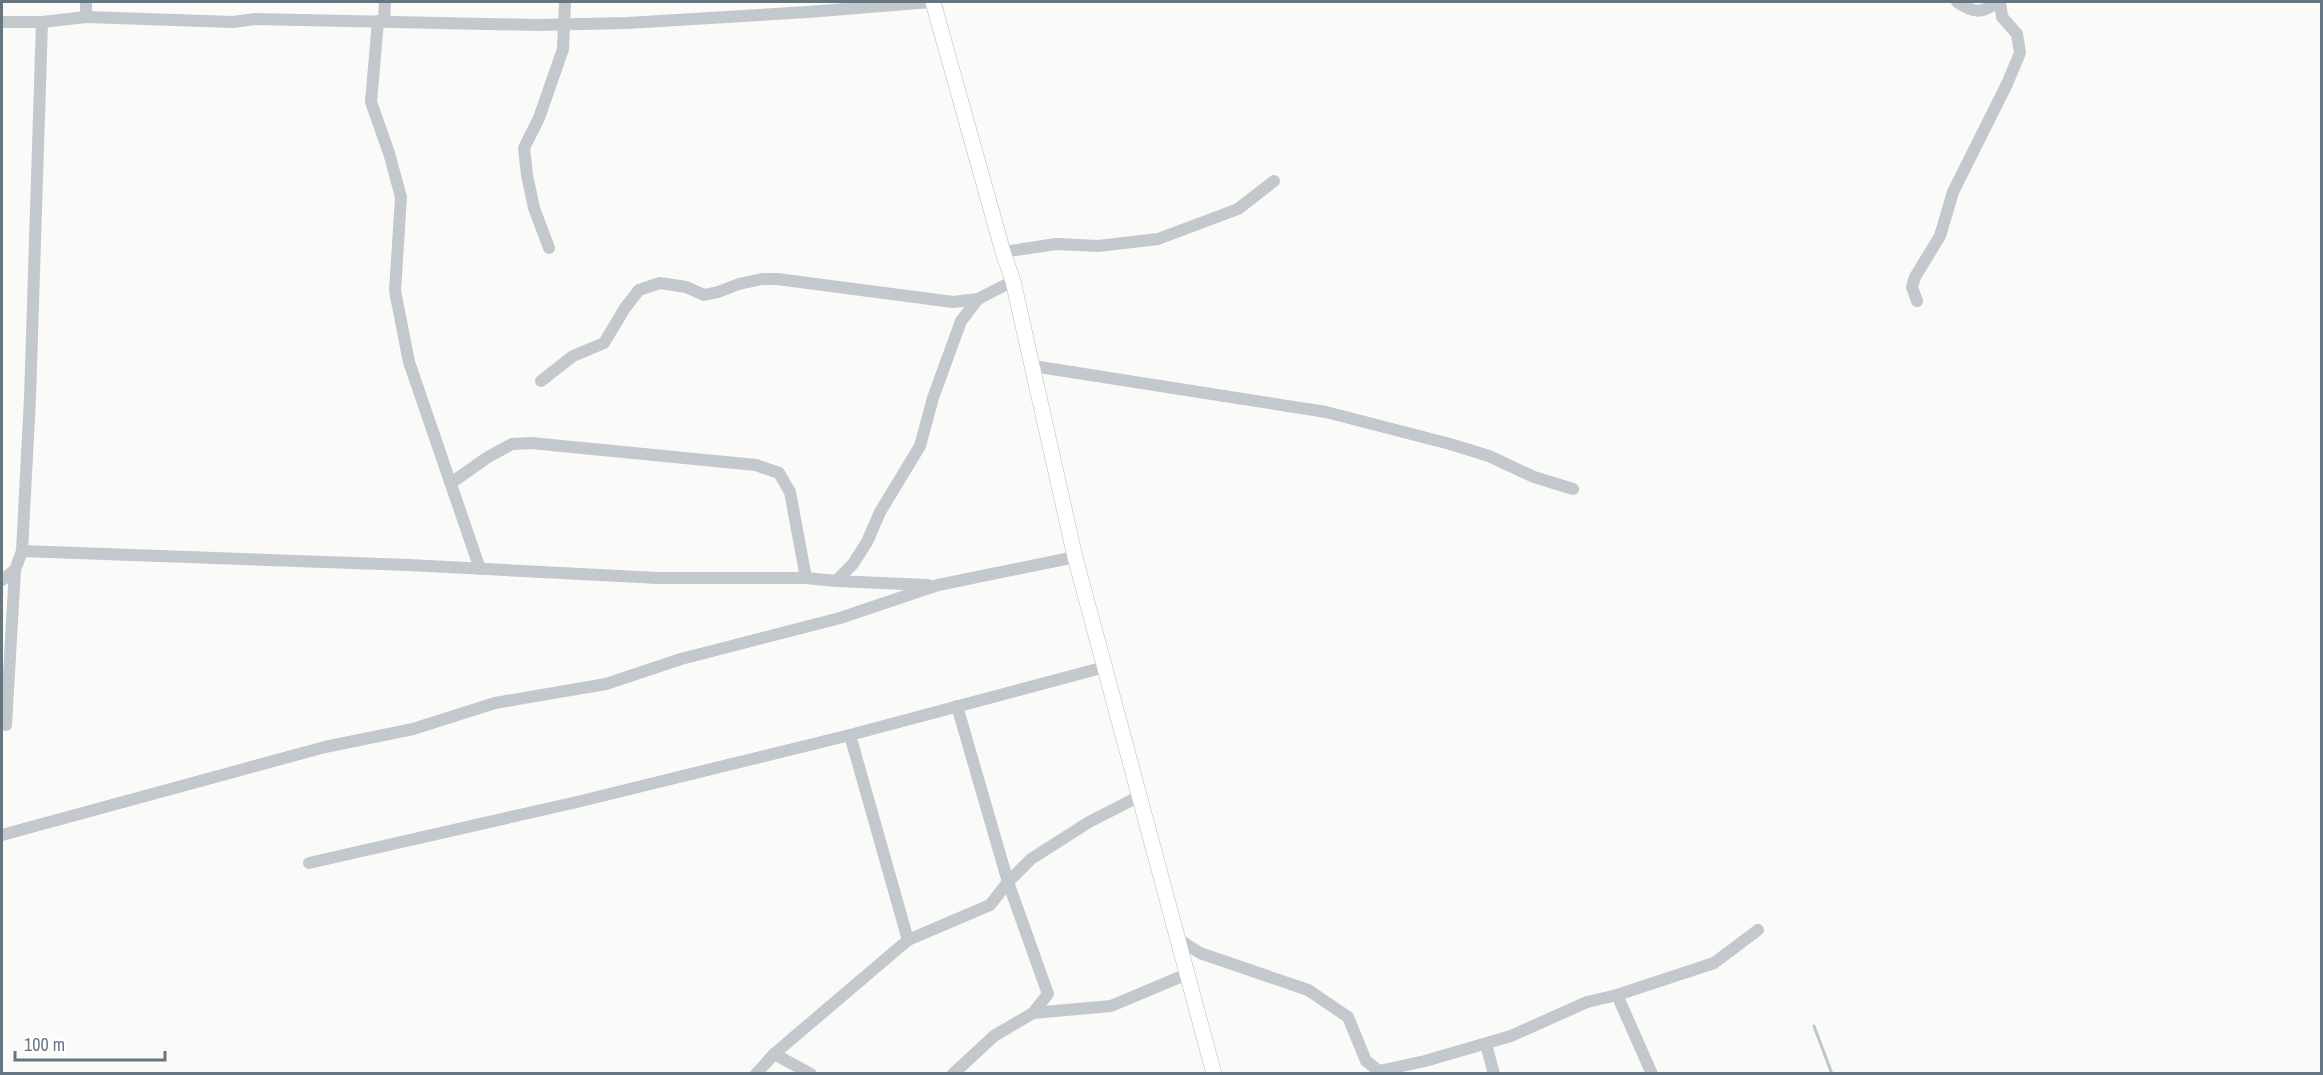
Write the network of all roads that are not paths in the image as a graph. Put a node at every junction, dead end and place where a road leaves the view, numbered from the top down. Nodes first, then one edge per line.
1 (86, 2) edge
2 (385, 2) edge
3 (565, 2) edge
4 (932, 2) edge
5 (1957, 2) edge
6 (1998, 2) edge
7 (86, 17) junction
8 (381, 21) junction
9 (2, 22) edge
10 (42, 22) junction
11 (566, 23) junction
12 (1274, 181) dead end
13 (549, 248) dead end
14 (1003, 252) junction
15 (1013, 281) junction
16 (978, 299) junction
17 (1917, 302) dead end
18 (1033, 366) junction
19 (542, 381) dead end
20 (451, 483) junction
21 (1573, 489) dead end
22 (21, 551) junction
23 (1075, 557) junction
24 (480, 569) junction
25 (15, 570) junction
26 (806, 578) junction
27 (2, 580) edge
28 (836, 581) junction
29 (938, 585) junction
30 (1105, 667) junction
31 (957, 706) junction
32 (6, 725) dead end
33 (850, 735) junction
34 (1140, 796) junction
35 (2, 835) edge
36 (309, 863) dead end
37 (1008, 882) junction
38 (1758, 930) dead end
39 (1178, 939) junction
40 (908, 940) junction
41 (1187, 974) junction
42 (1617, 995) junction
43 (1033, 1014) junction
44 (1486, 1044) junction
45 (774, 1054) junction
46 (1379, 1072) edge
47 (756, 1074) edge
48 (811, 1074) edge
49 (952, 1074) edge
50 (1214, 1074) edge
51 (1494, 1074) edge
52 (1652, 1074) edge

1 - 7 street
2 - 8 street
3 - 11 street
4 - 11 street
4 - 14 main road
5 - 6 street
6 - 17 street
7 - 8 street
7 - 10 street
8 - 11 street
8 - 20 street
9 - 10 street
10 - 22 street
11 - 13 street
12 - 14 street
14 - 15 main road
15 - 16 street
15 - 18 main road
16 - 19 street
16 - 28 street
18 - 21 street
18 - 23 main road
20 - 24 street
20 - 26 street
22 - 24 street
22 - 25 street
23 - 29 street
23 - 30 main road
24 - 26 street
25 - 27 street
25 - 32 street
26 - 28 street
28 - 29 street
29 - 35 street
30 - 31 street
30 - 34 main road
31 - 33 street
31 - 37 street
33 - 36 street
33 - 40 street
34 - 37 street
34 - 39 main road
37 - 40 street
37 - 43 street
38 - 42 street
39 - 41 main road
39 - 46 street
40 - 45 street
41 - 43 street
41 - 50 main road
42 - 44 street
42 - 52 street
43 - 49 street
44 - 46 street
44 - 51 street
45 - 47 street
45 - 48 street

